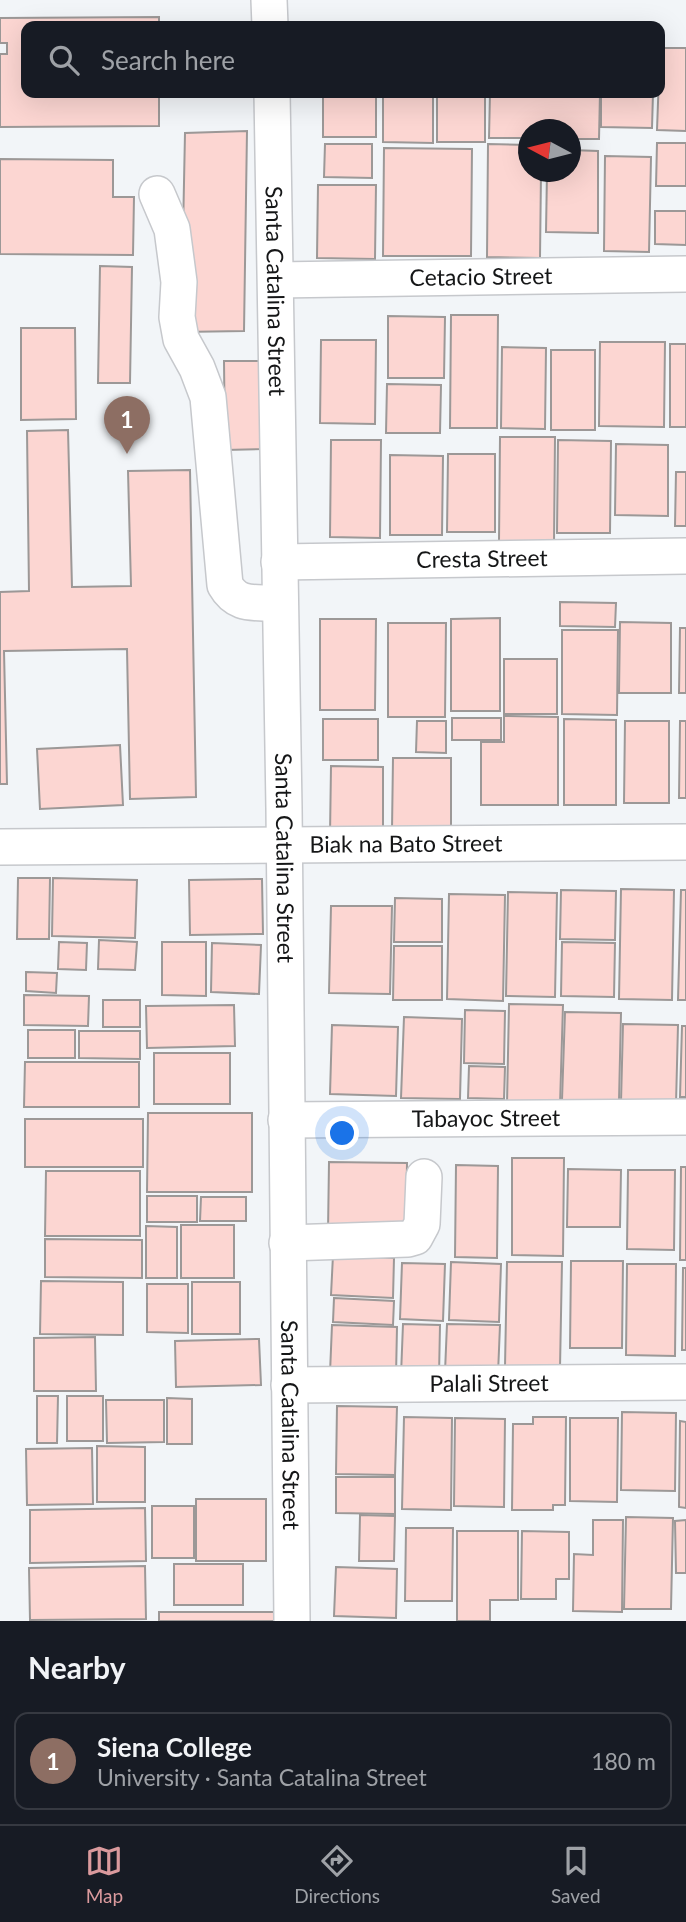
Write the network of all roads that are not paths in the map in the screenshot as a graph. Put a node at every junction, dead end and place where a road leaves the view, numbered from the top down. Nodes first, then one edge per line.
1 (269, 0) edge
2 (270, 21) edge
3 (272, 98) edge
4 (157, 194) dead end
5 (686, 274) edge
6 (276, 280) junction
7 (686, 556) edge
8 (279, 562) junction
9 (280, 604) junction
10 (686, 842) edge
11 (283, 845) junction
12 (0, 847) edge
13 (686, 1117) edge
14 (286, 1120) junction
15 (424, 1177) dead end
16 (288, 1243) junction
17 (686, 1382) edge
18 (289, 1385) junction
19 (292, 1621) edge

1 - 2 street
3 - 6 street, Santa Catalina Street
4 - 9 street
5 - 6 street, Cetacio Street
6 - 8 street, Santa Catalina Street
7 - 8 street, Cresta Street
8 - 9 street, Santa Catalina Street
9 - 11 street, Santa Catalina Street
10 - 11 street, Biak na Bato Street
11 - 12 street, Biak na Bato Street
11 - 14 street, Santa Catalina Street
13 - 14 street, Tabayoc Street
14 - 16 street, Santa Catalina Street
15 - 16 street
16 - 18 street, Santa Catalina Street
17 - 18 street, Palali Street
18 - 19 street, Santa Catalina Street

